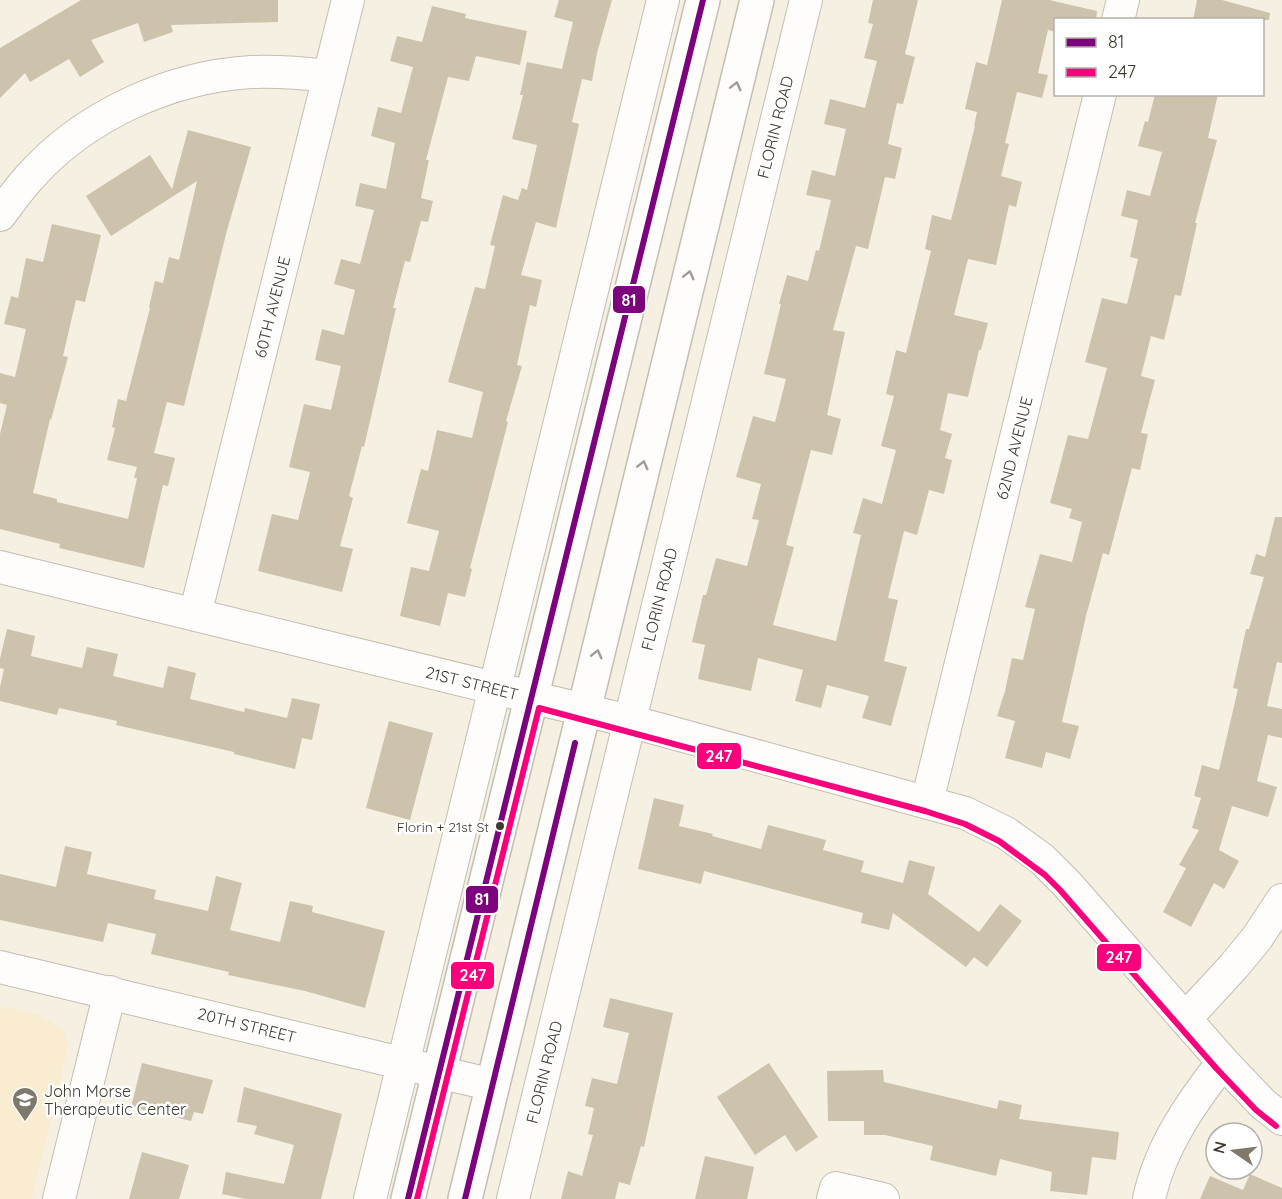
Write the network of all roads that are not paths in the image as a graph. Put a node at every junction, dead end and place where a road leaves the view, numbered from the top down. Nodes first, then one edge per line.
1 (348, 0) edge
2 (663, 0) edge
3 (703, 0) edge
4 (757, 0) edge
5 (806, 0) edge
6 (1123, 0) edge
7 (1118, 18) edge
8 (329, 76) junction
9 (1100, 96) edge
10 (0, 215) edge
11 (0, 567) edge
12 (195, 615) junction
13 (494, 688) junction
14 (532, 697) junction
15 (583, 711) junction
16 (629, 722) junction
17 (927, 802) junction
18 (1282, 900) edge
19 (0, 967) edge
20 (110, 992) junction
21 (1185, 1018) junction
22 (1223, 1062) junction
23 (403, 1063) junction
24 (439, 1072) junction
25 (493, 1085) junction
26 (1282, 1119) edge
27 (60, 1199) edge
28 (370, 1199) edge
29 (408, 1199) edge
30 (465, 1199) edge
31 (513, 1199) edge
32 (833, 1199) edge
33 (884, 1199) edge
34 (1149, 1199) edge

1 - 8 street, 60TH AVENUE
2 - 13 street
3 - 14 main road
15 -> 4 main road
5 - 16 street, FLORIN ROAD
6 - 7 street
8 - 10 street
8 - 12 street, 60TH AVENUE
9 - 17 street, 62ND AVENUE
11 - 12 street, 21ST STREET
12 - 13 street, 21ST STREET
13 - 14 street, 21ST STREET
13 - 23 street
14 - 15 street, 21ST STREET
14 - 24 main road
15 - 16 street, 21ST STREET
15 - 25 main road
16 - 17 street, 21ST STREET
16 - 31 street, FLORIN ROAD
17 - 21 street, 21ST STREET
18 - 21 street
19 - 20 street, 20TH STREET
20 - 23 street, 20TH STREET
20 - 27 street
21 - 22 street, 21ST STREET
22 - 26 street, 21ST STREET
22 - 34 street
23 - 24 street, 20TH STREET
23 - 28 street
24 - 25 street, 20TH STREET
24 - 29 main road
25 - 30 main road
32 - 33 street

